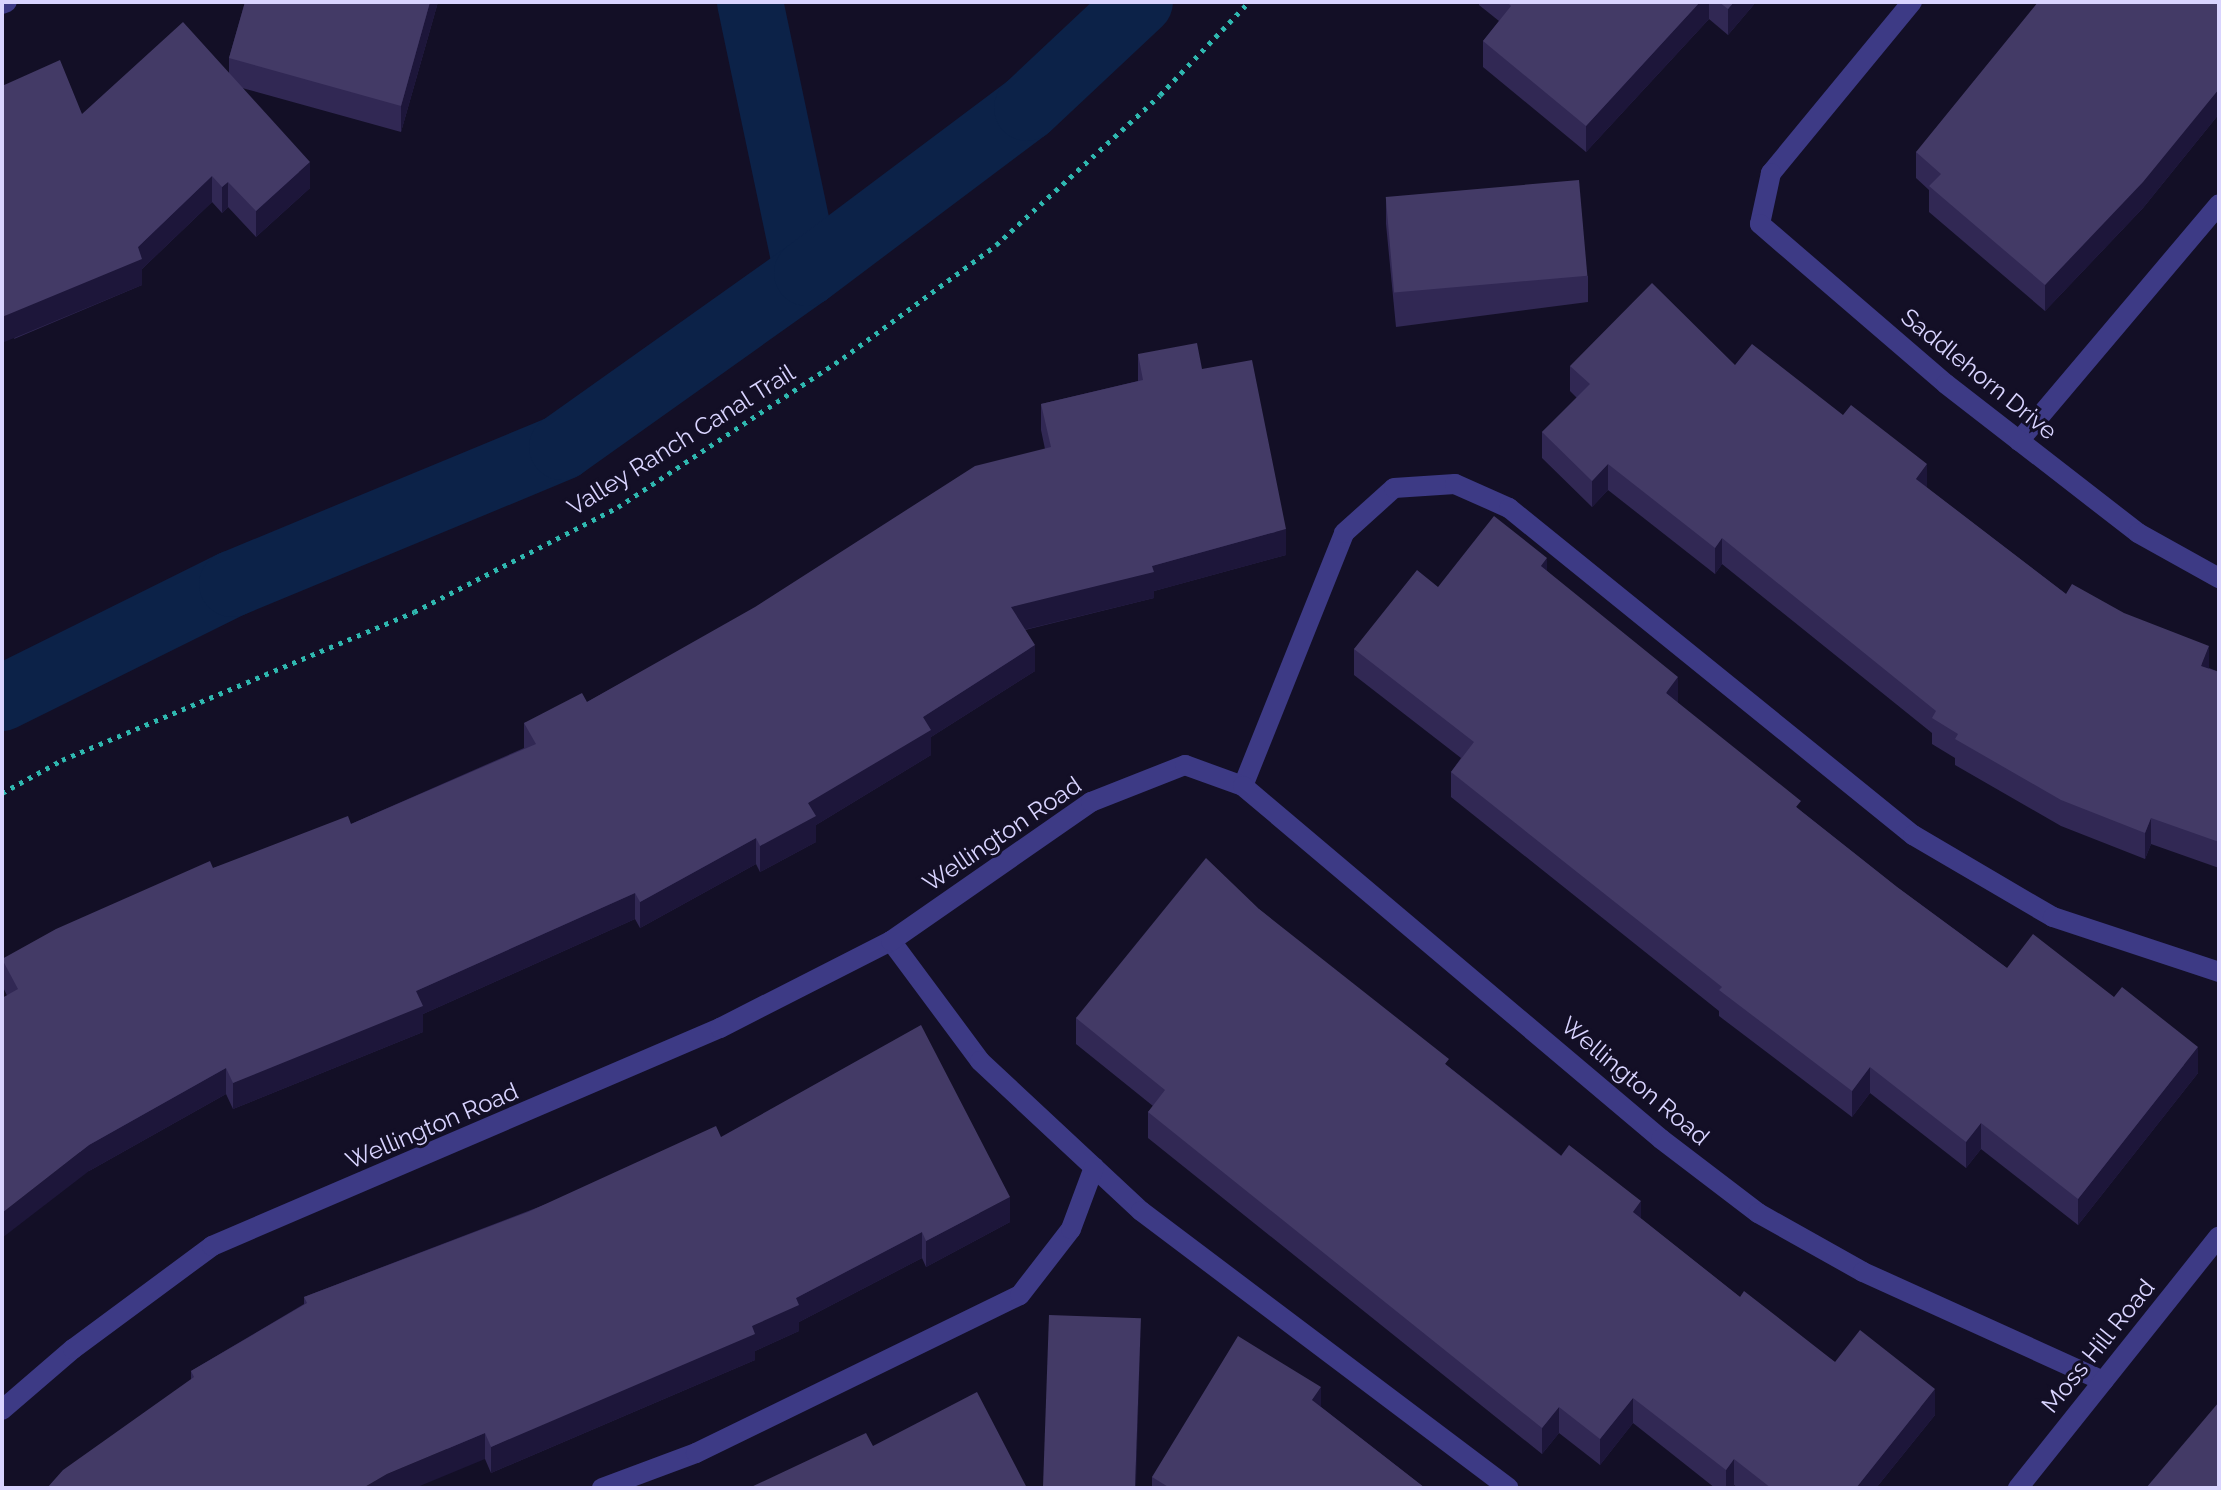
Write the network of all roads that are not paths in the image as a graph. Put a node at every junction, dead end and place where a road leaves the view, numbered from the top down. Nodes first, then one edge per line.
1 (1912, 2) edge
2 (2219, 204) edge
3 (2019, 441) junction
4 (2219, 578) edge
5 (1243, 786) junction
6 (891, 941) junction
7 (2219, 972) edge
8 (1094, 1167) junction
9 (2219, 1236) edge
10 (2103, 1381) junction
11 (2, 1410) edge
12 (602, 1488) edge
13 (1508, 1488) edge
14 (2018, 1488) edge

1 - 3 street, Saddlehorn Drive
2 - 3 street
3 - 4 street, Saddlehorn Drive
5 - 6 street, Wellington Road
5 - 7 street
5 - 10 street, Wellington Road
6 - 8 street
6 - 11 street, Wellington Road
8 - 12 street
8 - 13 street
9 - 10 street, Moss Hill Road
10 - 14 street, Moss Hill Road

